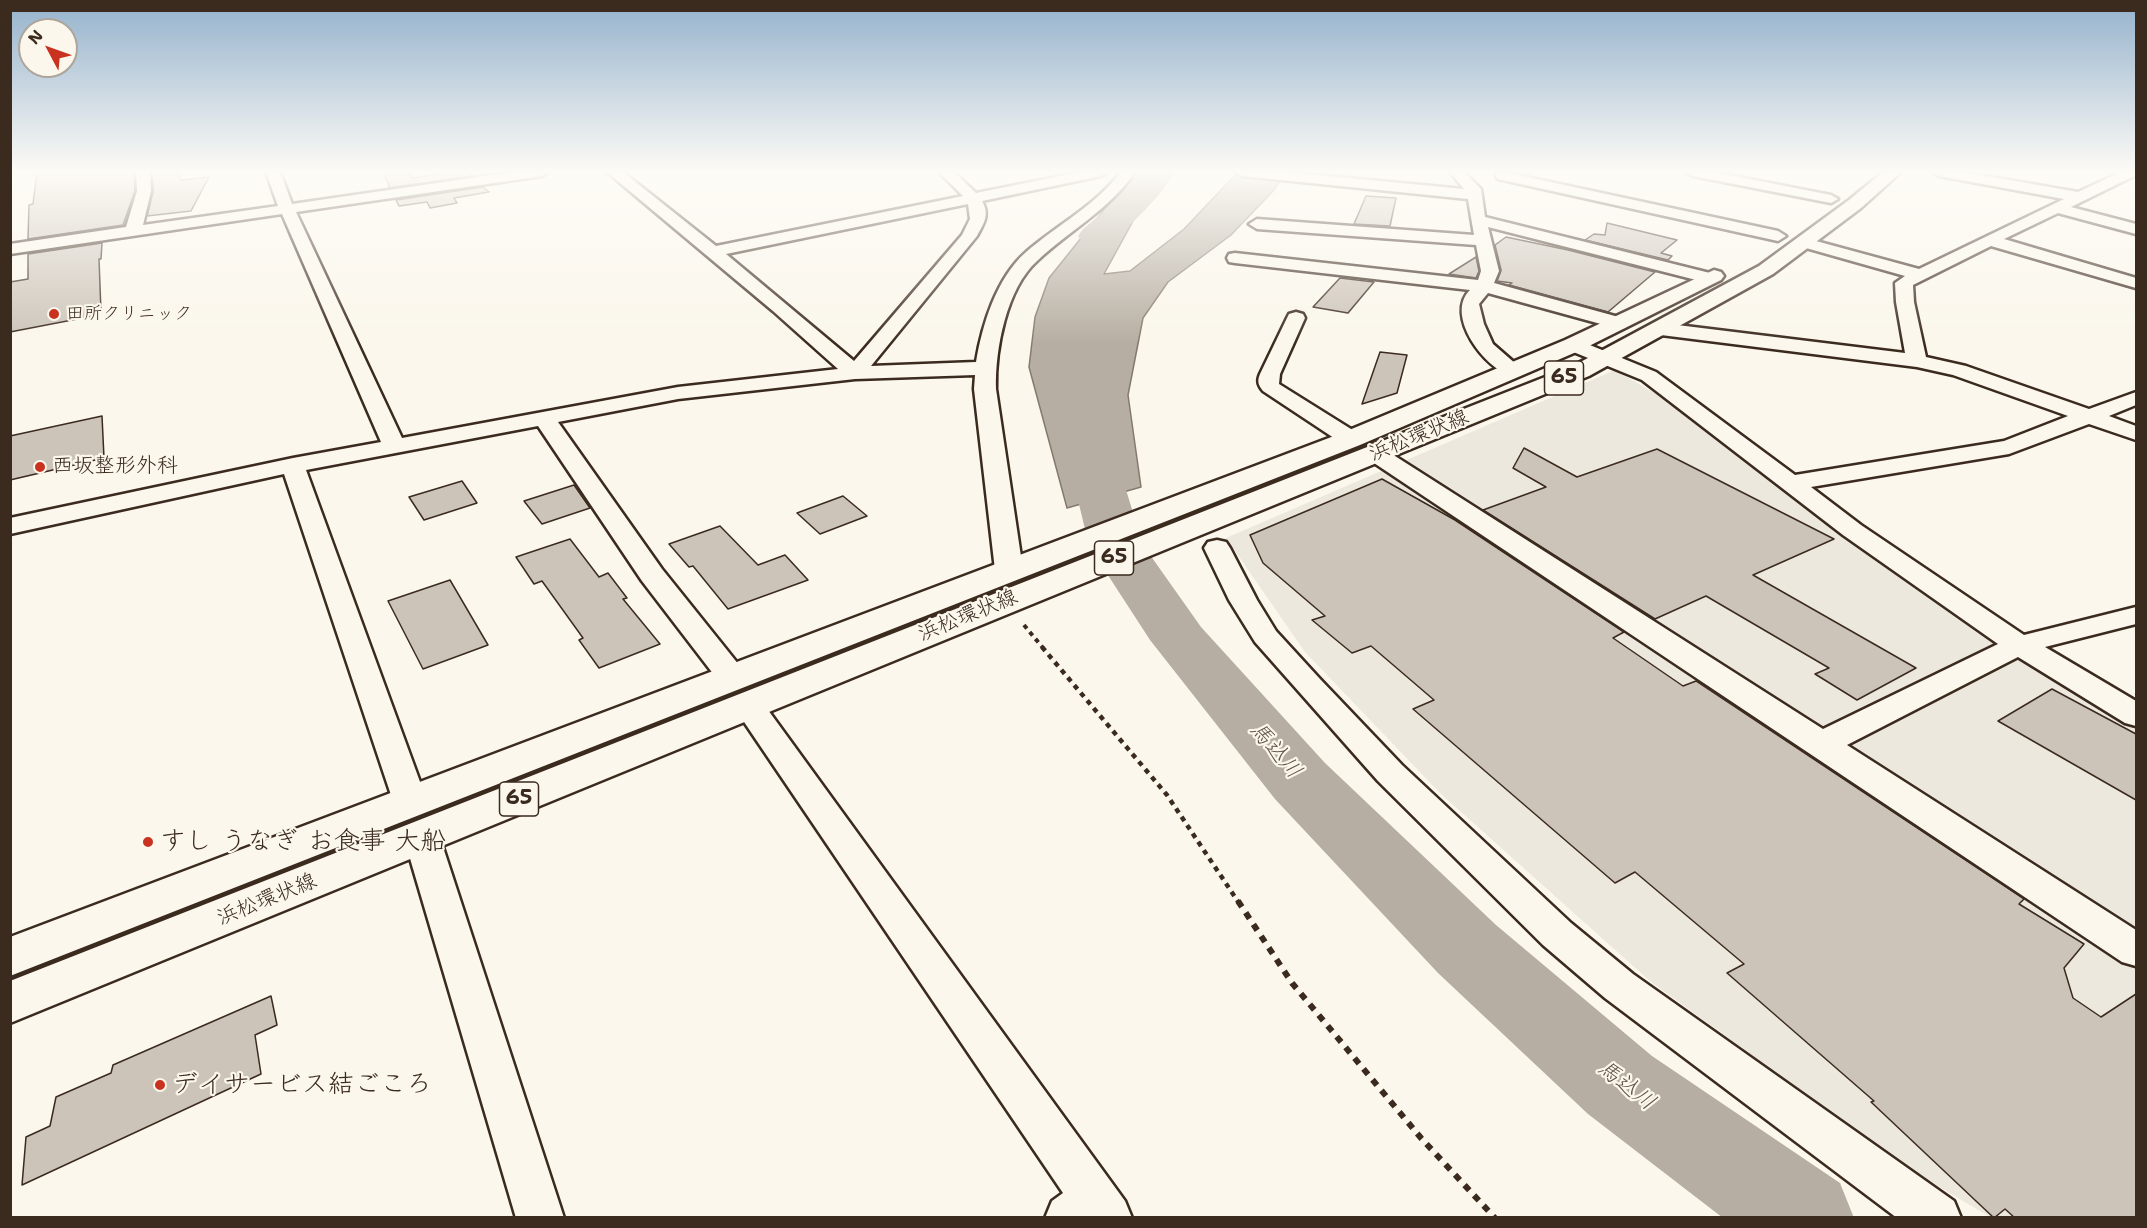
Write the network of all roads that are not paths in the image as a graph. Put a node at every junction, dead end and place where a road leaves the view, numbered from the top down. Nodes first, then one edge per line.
1 (145, 229) edge
2 (296, 229) edge
3 (685, 229) edge
4 (822, 229) edge
5 (973, 229) edge
6 (1066, 229) edge
7 (1328, 229) edge
8 (1480, 229) edge
9 (1515, 229) edge
10 (1742, 229) edge
11 (1788, 229) edge
12 (1822, 229) edge
13 (2012, 229) edge
14 (133, 231) joint
15 (1778, 236) junction
16 (1989, 240) junction
17 (1483, 241) junction
18 (1805, 243) junction
19 (10, 249) edge
20 (713, 252) junction
21 (1234, 258) dead end
22 (1922, 275) junction
23 (1708, 278) junction
24 (2136, 283) edge
25 (1484, 286) junction
26 (1296, 318) dead end
27 (1619, 323) junction
28 (1661, 329) junction
29 (1573, 345) junction
30 (1607, 358) junction
31 (1917, 361) junction
32 (985, 368) junction
33 (1514, 371) junction
34 (855, 373) junction
35 (2136, 398) edge
36 (2090, 416) junction
37 (544, 418) junction
38 (2136, 433) edge
39 (394, 446) junction
40 (1364, 446) junction
41 (293, 465) junction
42 (1790, 483) junction
43 (1203, 523) junction
44 (10, 526) edge
45 (1014, 582) junction
46 (2136, 615) edge
47 (2019, 645) junction
48 (740, 692) junction
49 (2136, 715) edge
50 (1821, 744) junction
51 (416, 820) junction
52 (2136, 950) edge
53 (10, 957) edge
54 (10, 1002) edge
55 (1090, 1211) edge
56 (540, 1218) edge
57 (1937, 1218) edge

1 - 14 street
2 - 39 street
3 - 20 street
4 - 20 street
5 - 34 street
6 - 32 street
7 - 17 street
8 - 17 street
9 - 23 street
10 - 15 street
11 - 15 main road, 浜松環状線 / 65
12 - 18 main road, 浜松環状線 / 65
13 - 16 street
14 - 19 street
15 - 23 main road, 浜松環状線 / 65
16 - 22 street
16 - 24 street
17 - 25 street
18 - 22 street
18 - 28 main road, 浜松環状線 / 65
20 - 34 street
21 - 25 street
22 - 31 street
23 - 27 main road, 浜松環状線 / 65
25 - 27 street
25 - 33 street
26 - 40 street
27 - 29 main road, 浜松環状線 / 65
28 - 30 main road, 浜松環状線 / 65
28 - 31 street
29 - 30 street
29 - 33 main road, 浜松環状線 / 65
30 - 40 main road, 浜松環状線 / 65
30 - 42 street
31 - 36 street
32 - 34 street
32 - 45 street
33 - 40 main road, 浜松環状線 / 65
34 - 37 street
35 - 36 street
36 - 38 street
36 - 42 street
37 - 39 street
37 - 48 street
39 - 41 street
40 - 43 main road, 浜松環状線 / 65
40 - 50 street
41 - 44 street
41 - 51 street
42 - 47 street
43 - 45 main road, 浜松環状線 / 65
43 - 57 street
45 - 48 main road, 浜松環状線 / 65
46 - 47 street
47 - 49 street
47 - 50 street
48 - 51 main road, 浜松環状線 / 65
48 - 55 street
50 - 52 street
51 - 53 main road, 浜松環状線 / 65
51 - 54 main road, 浜松環状線 / 65
51 - 56 street

